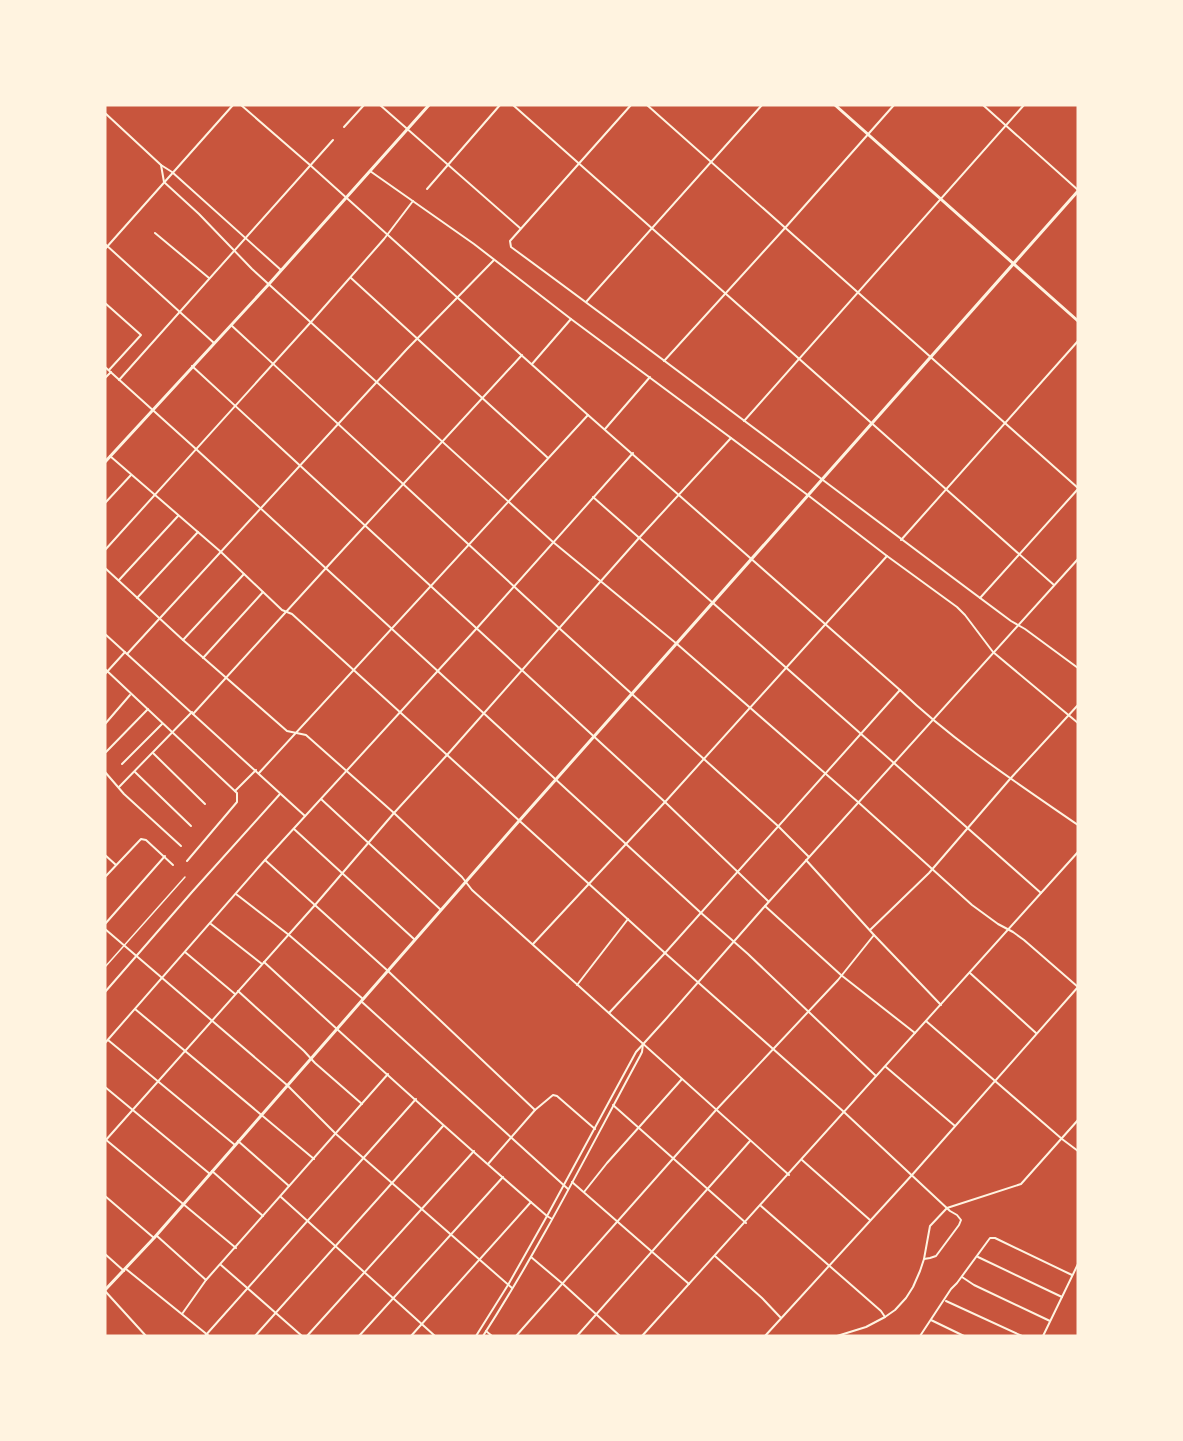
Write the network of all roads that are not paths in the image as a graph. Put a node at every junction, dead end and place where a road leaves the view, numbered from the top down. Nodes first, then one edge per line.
1 (233, 105) edge
2 (241, 105) edge
3 (364, 105) edge
4 (380, 105) edge
5 (429, 105) edge
6 (500, 105) edge
7 (513, 105) edge
8 (631, 105) edge
9 (647, 105) edge
10 (762, 105) edge
11 (835, 105) edge
12 (894, 105) edge
13 (983, 105) edge
14 (1024, 105) edge
15 (105, 113) edge
16 (1006, 126) junction
17 (344, 127) dead end
18 (407, 129) junction
19 (868, 135) junction
20 (333, 140) dead end
21 (712, 162) junction
22 (579, 163) junction
23 (161, 165) junction
24 (310, 165) junction
25 (448, 165) junction
26 (370, 171) junction
27 (172, 172) junction
28 (164, 182) junction
29 (427, 189) dead end
30 (1078, 191) edge
31 (346, 197) junction
32 (940, 199) junction
33 (413, 201) junction
34 (652, 228) junction
35 (785, 228) junction
36 (521, 229) junction
37 (155, 233) dead end
38 (387, 234) junction
39 (245, 237) junction
40 (106, 246) edge
41 (235, 251) junction
42 (494, 260) junction
43 (1013, 264) junction
44 (281, 270) junction
45 (209, 278) junction
46 (350, 278) junction
47 (269, 284) junction
48 (858, 293) junction
49 (726, 294) junction
50 (457, 297) junction
51 (586, 302) junction
52 (105, 303) edge
53 (180, 311) junction
54 (571, 320) junction
55 (1078, 321) edge
56 (311, 322) junction
57 (231, 325) junction
58 (417, 339) junction
59 (1078, 341) edge
60 (214, 343) junction
61 (522, 355) junction
62 (932, 357) junction
63 (798, 359) junction
64 (664, 361) junction
65 (273, 363) junction
66 (532, 364) junction
67 (192, 366) junction
68 (105, 367) edge
69 (110, 371) junction
70 (650, 377) junction
71 (105, 378) edge
72 (119, 380) junction
73 (377, 383) junction
74 (482, 398) junction
75 (235, 406) junction
76 (152, 410) junction
77 (588, 414) junction
78 (744, 421) junction
79 (1005, 423) junction
80 (339, 424) junction
81 (872, 424) junction
82 (605, 429) junction
83 (731, 438) junction
84 (442, 442) junction
85 (196, 449) junction
86 (633, 453) junction
87 (110, 456) junction
88 (548, 458) junction
89 (105, 462) edge
90 (300, 466) junction
91 (132, 474) junction
92 (822, 481) junction
93 (404, 484) junction
94 (1078, 489) edge
95 (945, 490) junction
96 (155, 494) junction
97 (679, 495) junction
98 (809, 496) junction
99 (594, 497) junction
100 (508, 501) junction
101 (105, 503) edge
102 (261, 509) junction
103 (178, 516) junction
104 (365, 525) junction
105 (198, 532) junction
106 (639, 538) junction
107 (901, 540) junction
108 (553, 542) junction
109 (469, 544) junction
110 (105, 550) edge
111 (221, 552) junction
112 (1019, 555) junction
113 (887, 556) junction
114 (1078, 559) edge
115 (752, 560) junction
116 (105, 568) edge
117 (326, 568) junction
118 (244, 574) junction
119 (119, 580) junction
120 (601, 581) junction
121 (431, 585) junction
122 (1054, 585) junction
123 (514, 586) junction
124 (263, 592) junction
125 (137, 598) junction
126 (980, 598) junction
127 (713, 603) junction
128 (287, 611) junction
129 (160, 619) junction
130 (826, 625) junction
131 (1017, 626) junction
132 (477, 628) junction
133 (559, 628) junction
134 (392, 629) junction
135 (105, 634) edge
136 (183, 640) junction
137 (677, 644) junction
138 (993, 652) junction
139 (126, 653) junction
140 (203, 658) junction
141 (786, 668) junction
142 (1078, 668) edge
143 (353, 670) junction
144 (522, 670) junction
145 (438, 671) junction
146 (106, 672) edge
147 (226, 679) junction
148 (900, 690) junction
149 (131, 694) junction
150 (632, 694) junction
151 (1078, 705) edge
152 (750, 708) junction
153 (148, 709) junction
154 (400, 712) junction
155 (193, 713) junction
156 (483, 713) junction
157 (1069, 716) junction
158 (933, 720) junction
159 (1078, 723) edge
160 (105, 724) edge
161 (162, 724) junction
162 (172, 733) junction
163 (296, 733) junction
164 (860, 734) junction
165 (595, 737) junction
166 (106, 752) edge
167 (153, 753) junction
168 (447, 755) junction
169 (703, 759) junction
170 (894, 763) junction
171 (122, 764) dead end
172 (257, 771) junction
173 (348, 771) junction
174 (105, 772) edge
175 (135, 772) junction
176 (824, 774) junction
177 (557, 779) junction
178 (1010, 779) junction
179 (119, 787) junction
180 (236, 791) junction
181 (280, 793) junction
182 (321, 799) junction
183 (665, 802) junction
184 (858, 802) junction
185 (205, 804) dead end
186 (394, 813) junction
187 (305, 816) junction
188 (519, 820) junction
189 (1078, 825) edge
190 (191, 826) dead end
191 (778, 826) junction
192 (968, 828) junction
193 (294, 829) junction
194 (368, 843) junction
195 (626, 844) junction
196 (181, 846) dead end
197 (1078, 852) edge
198 (105, 855) edge
199 (165, 856) junction
200 (808, 858) junction
201 (265, 860) junction
202 (187, 861) dead end
203 (116, 865) junction
204 (173, 865) dead end
205 (932, 869) junction
206 (737, 871) junction
207 (342, 874) junction
208 (105, 877) edge
209 (185, 877) dead end
210 (466, 882) junction
211 (590, 884) junction
212 (1041, 893) junction
213 (236, 894) junction
214 (768, 902) junction
215 (315, 905) junction
216 (765, 906) junction
217 (441, 910) junction
218 (700, 912) junction
219 (628, 919) junction
220 (105, 924) edge
221 (211, 924) junction
222 (105, 929) edge
223 (1008, 929) junction
224 (870, 930) junction
225 (289, 935) junction
226 (874, 935) junction
227 (414, 939) junction
228 (734, 941) junction
229 (533, 945) junction
230 (123, 946) junction
231 (185, 952) junction
232 (665, 952) junction
233 (136, 957) junction
234 (263, 963) junction
235 (105, 967) edge
236 (388, 971) junction
237 (970, 974) junction
238 (841, 975) junction
239 (162, 979) junction
240 (698, 982) junction
241 (577, 985) junction
242 (1078, 987) edge
243 (238, 991) junction
244 (105, 992) edge
245 (235, 994) junction
246 (362, 1000) junction
247 (941, 1005) junction
248 (135, 1009) junction
249 (808, 1011) junction
250 (609, 1013) junction
251 (212, 1020) junction
252 (927, 1021) junction
253 (337, 1029) junction
254 (915, 1033) junction
255 (1036, 1033) junction
256 (108, 1040) junction
257 (105, 1043) edge
258 (643, 1044) junction
259 (773, 1049) junction
260 (185, 1051) junction
261 (310, 1059) junction
262 (885, 1066) junction
263 (388, 1074) junction
264 (876, 1076) junction
265 (682, 1079) junction
266 (158, 1080) junction
267 (995, 1080) junction
268 (287, 1086) junction
269 (105, 1087) edge
270 (416, 1100) junction
271 (362, 1104) junction
272 (613, 1105) junction
273 (132, 1110) junction
274 (535, 1110) junction
275 (716, 1110) junction
276 (844, 1112) junction
277 (261, 1114) junction
278 (1078, 1120) edge
279 (444, 1125) junction
280 (955, 1126) junction
281 (640, 1128) junction
282 (594, 1129) junction
283 (599, 1131) junction
284 (336, 1134) junction
285 (511, 1138) junction
286 (1062, 1139) junction
287 (105, 1140) edge
288 (750, 1141) junction
289 (236, 1143) junction
290 (474, 1151) junction
291 (1078, 1151) edge
292 (364, 1158) junction
293 (673, 1158) junction
294 (314, 1159) junction
295 (802, 1160) junction
296 (488, 1164) junction
297 (211, 1173) junction
298 (912, 1174) junction
299 (789, 1175) junction
300 (503, 1178) junction
301 (572, 1182) junction
302 (392, 1183) junction
303 (289, 1186) junction
304 (563, 1186) junction
305 (707, 1188) junction
306 (568, 1189) junction
307 (584, 1192) junction
308 (281, 1196) junction
309 (105, 1197) edge
310 (531, 1202) junction
311 (183, 1204) junction
312 (760, 1206) junction
313 (947, 1208) junction
314 (421, 1209) junction
315 (263, 1216) junction
316 (547, 1216) junction
317 (552, 1218) junction
318 (870, 1220) junction
319 (308, 1221) junction
320 (618, 1221) junction
321 (746, 1223) junction
322 (451, 1234) junction
323 (155, 1237) junction
324 (336, 1247) junction
325 (236, 1248) junction
326 (652, 1251) junction
327 (105, 1254) edge
328 (715, 1256) junction
329 (531, 1257) junction
330 (976, 1257) junction
331 (924, 1258) junction
332 (479, 1260) junction
333 (221, 1264) junction
334 (1078, 1264) edge
335 (829, 1266) junction
336 (125, 1270) junction
337 (364, 1272) junction
338 (1072, 1275) junction
339 (962, 1277) junction
340 (207, 1280) junction
341 (563, 1284) junction
342 (689, 1284) junction
343 (508, 1285) junction
344 (248, 1287) junction
345 (512, 1288) junction
346 (105, 1291) edge
347 (1062, 1297) junction
348 (393, 1299) junction
349 (944, 1300) junction
350 (276, 1313) junction
351 (182, 1314) junction
352 (596, 1314) junction
353 (885, 1317) junction
354 (781, 1318) junction
355 (931, 1320) junction
356 (1050, 1321) junction
357 (422, 1324) junction
358 (486, 1332) junction
359 (207, 1335) edge
360 (146, 1336) edge
361 (255, 1336) edge
362 (302, 1336) edge
363 (307, 1336) edge
364 (359, 1336) edge
365 (411, 1336) edge
366 (435, 1336) edge
367 (476, 1336) edge
368 (483, 1336) edge
369 (492, 1336) edge
370 (516, 1336) edge
371 (577, 1336) edge
372 (620, 1336) edge
373 (642, 1336) edge
374 (765, 1336) edge
375 (837, 1336) edge
376 (920, 1336) edge
377 (964, 1336) edge
378 (1022, 1336) edge
379 (1043, 1336) edge

1 - 27 street
2 - 24 street
3 - 17 street
4 - 18 street
5 - 18 street
6 - 25 street
7 - 22 street
8 - 22 street
9 - 21 street
10 - 21 street
11 - 19 street
12 - 19 street
13 - 16 street
14 - 16 street
15 - 23 street
16 - 30 street
16 - 32 street
18 - 25 street
18 - 26 street
19 - 32 street
19 - 35 street
20 - 24 street
21 - 34 street
21 - 35 street
22 - 34 street
22 - 36 street
23 - 27 street
23 - 28 street
24 - 31 street
24 - 39 street
25 - 29 street
25 - 36 street
26 - 31 street
26 - 33 street
27 - 28 street
27 - 39 street
28 - 40 street
28 - 41 street
30 - 43 street
31 - 38 street
31 - 44 street
32 - 43 street
32 - 48 street
33 - 38 street
33 - 42 street
34 - 49 street
34 - 51 street
35 - 48 street
35 - 49 street
36 - 51 street
37 - 45 street
38 - 46 street
38 - 50 street
39 - 41 street
39 - 44 street
40 - 53 street
41 - 45 street
41 - 47 street
42 - 50 street
42 - 54 street
43 - 55 street
43 - 62 street
44 - 47 street
45 - 53 street
46 - 56 street
46 - 58 street
47 - 56 street
47 - 57 street
48 - 62 street
48 - 63 street
49 - 63 street
49 - 64 street
50 - 58 street
50 - 61 street
51 - 64 street
52 - 69 street
53 - 60 street
53 - 72 street
54 - 66 street
54 - 70 street
56 - 65 street
56 - 73 street
57 - 60 street
57 - 65 street
58 - 73 street
58 - 74 street
59 - 79 street
60 - 67 street
61 - 66 street
61 - 74 street
62 - 79 street
62 - 81 street
63 - 78 street
63 - 81 street
64 - 78 street
65 - 75 street
65 - 80 street
66 - 77 street
67 - 75 street
67 - 76 street
68 - 69 street
69 - 71 street
69 - 72 street
70 - 82 street
70 - 83 street
72 - 76 street
73 - 80 street
73 - 84 street
74 - 84 street
74 - 88 street
75 - 85 street
75 - 90 street
76 - 85 street
76 - 87 street
77 - 82 street
77 - 88 street
78 - 92 street
79 - 94 street
79 - 95 street
80 - 90 street
80 - 93 street
81 - 92 street
81 - 95 street
82 - 86 street
83 - 97 street
83 - 98 street
84 - 93 street
84 - 100 street
85 - 96 street
85 - 102 street
86 - 97 street
86 - 99 street
87 - 89 street
87 - 91 street
88 - 100 street
90 - 102 street
90 - 104 street
91 - 96 street
91 - 101 street
92 - 98 street
92 - 107 street
93 - 104 street
93 - 109 street
94 - 112 street
95 - 107 street
95 - 112 street
96 - 103 street
96 - 110 street
97 - 106 street
97 - 115 street
98 - 113 street
98 - 115 street
99 - 106 street
99 - 108 street
100 - 108 street
100 - 109 street
102 - 111 street
102 - 117 street
103 - 105 street
103 - 119 street
104 - 117 street
104 - 121 street
105 - 111 street
105 - 125 street
106 - 120 street
106 - 127 street
107 - 126 street
108 - 120 street
108 - 123 street
109 - 121 street
109 - 123 street
111 - 118 street
111 - 129 street
112 - 122 street
112 - 126 street
113 - 130 street
113 - 138 street
114 - 122 street
115 - 127 street
115 - 130 street
116 - 119 street
117 - 128 street
117 - 134 street
118 - 124 street
118 - 136 street
119 - 125 street
120 - 133 street
120 - 137 street
121 - 132 street
121 - 134 street
122 - 131 street
123 - 132 street
123 - 133 street
124 - 128 street
124 - 140 street
125 - 129 street
126 - 131 street
127 - 137 street
127 - 141 street
128 - 143 street
128 - 147 street
129 - 136 street
129 - 139 street
130 - 141 street
130 - 148 street
131 - 138 street
131 - 142 street
132 - 144 street
132 - 145 street
133 - 144 street
133 - 150 street
134 - 143 street
134 - 145 street
135 - 139 street
136 - 140 street
137 - 150 street
137 - 152 street
138 - 157 street
138 - 158 street
139 - 146 street
139 - 155 street
140 - 147 street
141 - 152 street
141 - 164 street
143 - 154 street
143 - 163 street
144 - 156 street
144 - 165 street
145 - 154 street
145 - 156 street
146 - 149 street
147 - 155 street
147 - 163 street
148 - 158 street
148 - 164 street
149 - 153 street
149 - 160 street
150 - 165 street
150 - 169 street
151 - 157 street
152 - 169 street
152 - 176 street
153 - 161 street
153 - 166 street
154 - 168 street
154 - 173 street
155 - 162 street
155 - 172 street
156 - 168 street
156 - 177 street
157 - 159 street
157 - 178 street
158 - 170 street
158 - 178 street
161 - 162 street
161 - 171 street
162 - 167 street
162 - 180 street
163 - 172 street
163 - 173 street
164 - 170 street
164 - 176 street
165 - 177 street
165 - 183 street
167 - 175 street
167 - 185 street
168 - 186 street
168 - 188 street
169 - 183 street
169 - 191 street
170 - 184 street
170 - 192 street
172 - 180 street
172 - 181 street
173 - 182 street
173 - 186 street
174 - 179 street
175 - 179 street
175 - 190 street
176 - 184 street
176 - 191 street
177 - 188 street
177 - 195 street
178 - 189 street
178 - 192 street
179 - 196 street
180 - 202 street
181 - 187 street
181 - 233 street
182 - 187 street
182 - 194 street
183 - 195 street
183 - 206 street
184 - 200 street
184 - 205 street
186 - 194 street
186 - 210 street
187 - 193 street
188 - 210 street
188 - 211 street
191 - 200 street
191 - 206 street
192 - 205 street
192 - 212 street
193 - 201 street
193 - 207 street
194 - 207 street
194 - 217 street
195 - 211 street
195 - 218 street
197 - 212 street
198 - 203 street
199 - 203 street
199 - 204 street
199 - 220 street
200 - 214 street
200 - 224 street
201 - 213 street
201 - 215 street
203 - 208 street
205 - 223 street
205 - 224 street
206 - 214 street
206 - 218 street
207 - 215 street
207 - 227 street
209 - 230 lane
210 - 217 street
210 - 229 street
211 - 219 street
211 - 229 street
212 - 223 street
213 - 221 street
213 - 225 street
214 - 216 street
215 - 225 street
215 - 236 street
216 - 228 street
216 - 238 street
217 - 227 street
218 - 228 street
218 - 232 street
219 - 232 street
219 - 241 street
221 - 231 street
221 - 234 street
222 - 230 street
223 - 237 street
223 - 242 street
224 - 226 street
225 - 234 street
225 - 246 street
226 - 238 street
226 - 247 street
227 - 236 street
228 - 240 street
228 - 249 street
229 - 241 street
230 - 233 street
230 - 235 lane
231 - 239 street
231 - 245 street
232 - 240 street
232 - 250 street
233 - 239 street
233 - 244 street
234 - 243 street
234 - 253 street
236 - 246 street
236 - 274 street
237 - 247 street
237 - 255 street
238 - 249 street
238 - 254 street
239 - 248 street
239 - 251 street
240 - 258 street
240 - 259 street
241 - 250 street
242 - 255 street
243 - 245 street
243 - 261 street
245 - 251 street
246 - 253 street
246 - 285 street
247 - 252 street
248 - 256 street
248 - 260 street
249 - 259 street
249 - 264 street
250 - 258 street
251 - 260 street
251 - 268 street
252 - 254 street
252 - 267 street
253 - 261 street
253 - 263 street
254 - 262 street
255 - 267 street
256 - 257 street
256 - 266 street
258 - 265 street
258 - 272 street
258 - 282 street
259 - 275 street
259 - 276 street
260 - 266 street
260 - 277 street
261 - 268 street
261 - 271 street
262 - 264 street
262 - 280 street
263 - 270 street
263 - 271 street
264 - 276 street
265 - 275 street
265 - 281 street
266 - 273 street
266 - 289 street
267 - 280 street
267 - 286 street
268 - 277 street
268 - 284 street
269 - 273 street
270 - 279 street
270 - 292 street
271 - 284 street
272 - 281 street
272 - 283 street
273 - 287 street
273 - 297 street
274 - 282 street
274 - 285 street
275 - 288 street
275 - 293 street
276 - 295 street
276 - 298 street
277 - 289 street
277 - 294 street
278 - 286 street
279 - 290 street
279 - 302 street
280 - 298 street
281 - 293 street
281 - 307 street
282 - 283 street
282 - 304 street
283 - 301 street
284 - 292 street
284 - 294 street
285 - 296 street
285 - 304 street
286 - 291 street
286 - 313 street
287 - 311 street
288 - 299 street
288 - 305 street
289 - 297 street
289 - 303 street
290 - 296 street
290 - 314 street
292 - 302 street
292 - 319 street
293 - 305 street
293 - 320 street
294 - 303 street
295 - 299 street
295 - 318 street
296 - 300 street
297 - 311 street
297 - 315 street
298 - 313 street
298 - 318 street
299 - 312 street
300 - 310 street
300 - 322 street
301 - 306 street
301 - 307 street
302 - 314 street
302 - 324 street
303 - 308 street
304 - 306 street
304 - 316 street
305 - 321 street
305 - 326 street
306 - 317 street
307 - 320 street
308 - 315 street
308 - 319 street
309 - 323 street
310 - 316 street
310 - 332 street
311 - 323 street
311 - 325 street
312 - 321 street
312 - 335 street
313 - 331 street
313 - 331 street
314 - 322 street
314 - 337 street
315 - 325 street
316 - 317 street
316 - 343 street
317 - 329 street
318 - 335 street
319 - 324 street
319 - 344 street
320 - 326 street
320 - 341 street
321 - 328 street
322 - 332 street
322 - 348 street
323 - 336 street
323 - 340 street
324 - 337 street
324 - 350 street
325 - 333 street
326 - 342 street
326 - 352 street
327 - 336 street
328 - 342 street
328 - 354 street
329 - 341 street
329 - 345 street
330 - 338 street
330 - 339 street
330 - 347 street
331 - 353 street
332 - 343 street
332 - 357 street
333 - 340 street
333 - 344 street
334 - 338 street
335 - 353 street
335 - 354 street
336 - 346 street
336 - 351 street
337 - 348 street
337 - 363 street
338 - 347 street
339 - 349 street
339 - 356 street
340 - 351 street
341 - 352 street
341 - 370 street
342 - 373 street
343 - 345 street
343 - 367 street
344 - 350 street
344 - 359 street
345 - 358 street
346 - 360 street
347 - 356 street
348 - 357 street
348 - 364 street
349 - 355 street
349 - 378 street
350 - 361 street
350 - 362 street
351 - 359 street
352 - 371 street
352 - 372 street
353 - 375 street
354 - 374 street
355 - 376 street
355 - 377 street
356 - 379 street
357 - 365 street
357 - 366 street
358 - 368 street
358 - 369 street

